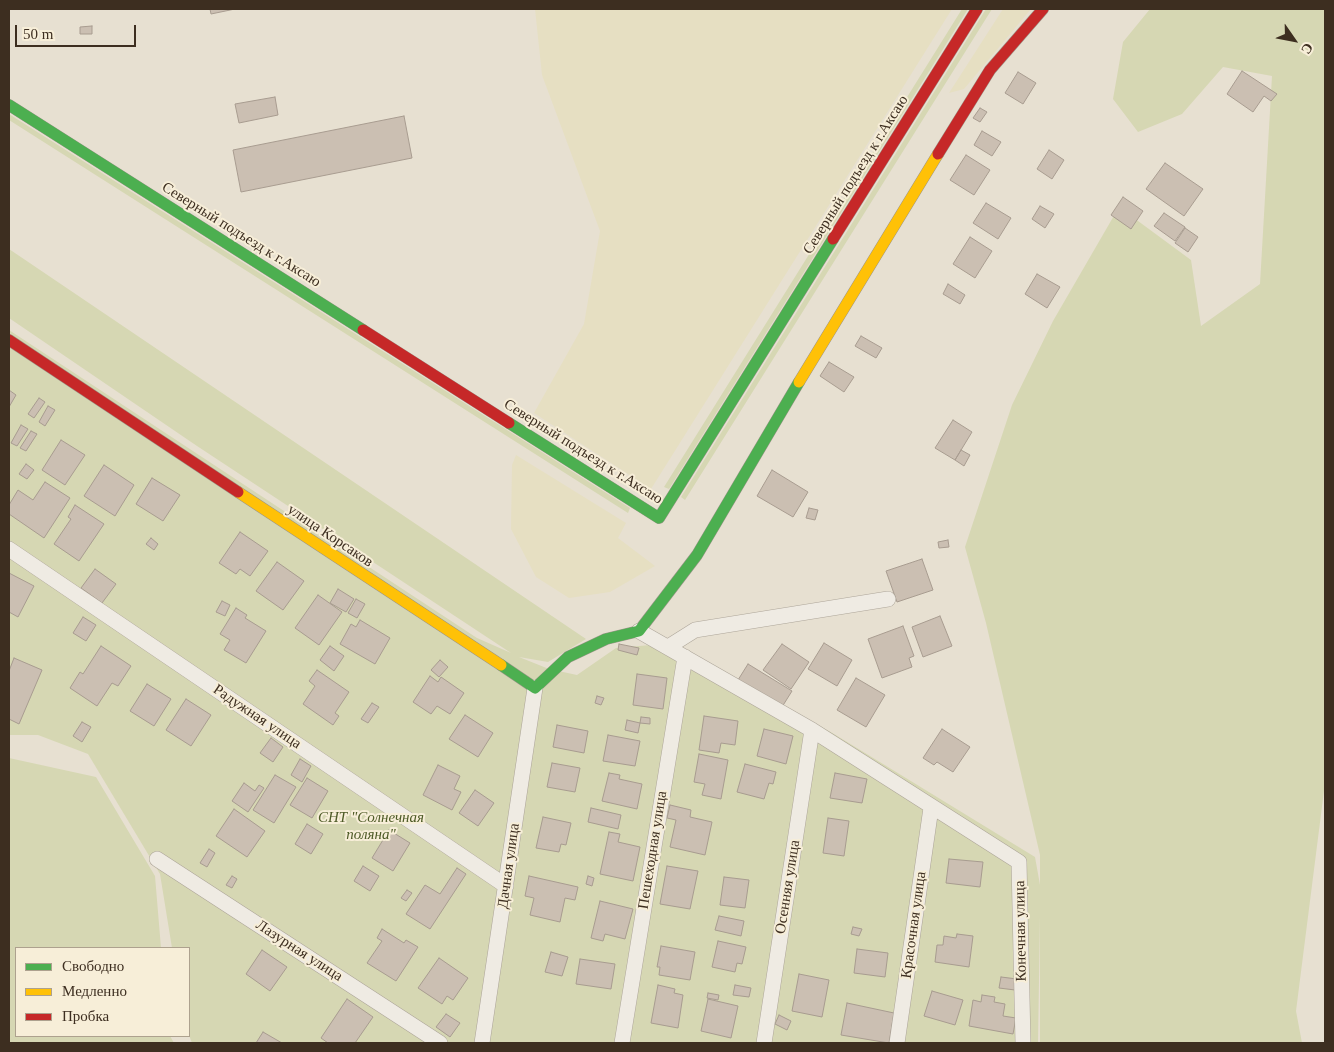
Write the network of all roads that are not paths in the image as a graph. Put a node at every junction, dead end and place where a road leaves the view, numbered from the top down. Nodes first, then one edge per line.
1 (977, 9) edge
2 (1044, 9) edge
3 (9, 106) edge
4 (9, 340) edge
5 (9, 549) edge
6 (888, 599) dead end
7 (639, 631) junction
8 (668, 647) junction
9 (685, 657) junction
10 (535, 688) junction
11 (812, 730) junction
12 (931, 808) junction
13 (157, 858) dead end
14 (506, 886) junction
15 (440, 1043) edge
16 (482, 1043) edge
17 (622, 1043) edge
18 (764, 1043) edge
19 (897, 1043) edge
20 (1023, 1043) edge

1 - 3 street, Северный подъезд к г.Аксаю
2 - 7 street
4 - 10 street, улица Корсаков
5 - 14 street, Радужная улица
6 - 8 street
7 - 8 street
7 - 10 street
8 - 9 street
9 - 11 street
9 - 17 street, Пешеходная улица
10 - 14 street, Дачная улица
11 - 12 street
11 - 18 street, Осенняя улица
12 - 19 street, Красочная улица
12 - 20 street, Конечная улица
13 - 15 street, Лазурная улица
14 - 16 street, Дачная улица

